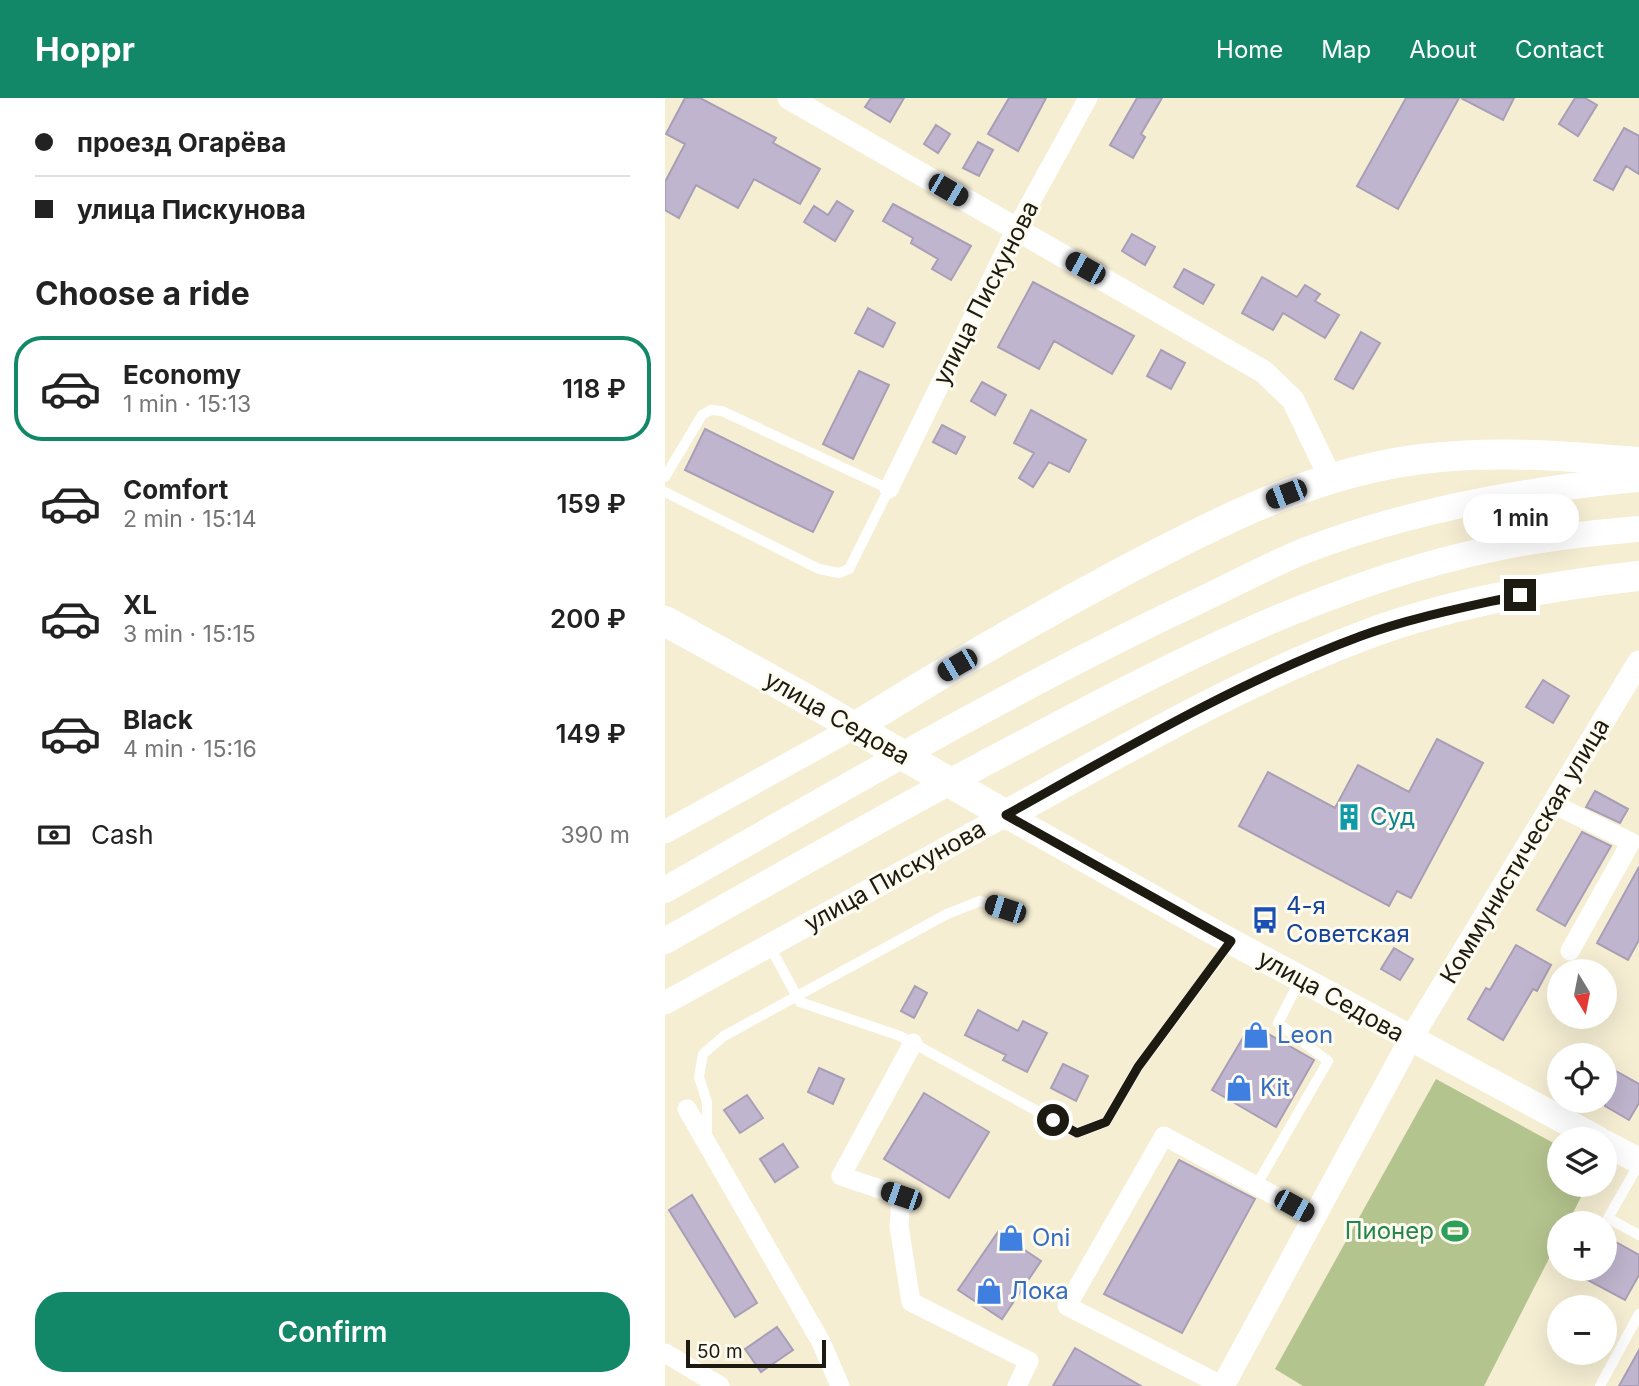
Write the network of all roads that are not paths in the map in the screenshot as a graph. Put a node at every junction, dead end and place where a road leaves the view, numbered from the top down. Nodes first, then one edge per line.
1 (789, 98) edge
2 (1088, 98) edge
3 (1016, 229) junction
4 (1639, 462) edge
5 (665, 477) edge
6 (1331, 479) junction
7 (1639, 479) edge
8 (889, 489) junction
9 (665, 492) edge
10 (1639, 529) edge
11 (1639, 576) edge
12 (665, 621) edge
13 (1639, 662) edge
14 (855, 727) junction
15 (1553, 804) junction
16 (1006, 815) junction
17 (665, 832) edge
18 (665, 890) edge
19 (1005, 909) dead end
20 (665, 941) edge
21 (1231, 941) junction
22 (769, 945) junction
23 (1570, 951) dead end
24 (1300, 979) junction
25 (799, 998) junction
26 (665, 1003) edge
27 (1411, 1040) junction
28 (913, 1043) junction
29 (687, 1109) dead end
30 (1575, 1127) edge
31 (707, 1146) junction
32 (1617, 1150) edge
33 (1639, 1162) edge
34 (1256, 1186) junction
35 (1314, 1217) junction
36 (1639, 1235) edge
37 (1639, 1314) edge
38 (665, 1353) edge
39 (720, 1386) edge
40 (840, 1386) edge
41 (1017, 1386) edge
42 (1223, 1386) edge
43 (1600, 1386) edge

1 - 3 street
2 - 3 street, улица Пискунова
3 - 6 street
3 - 8 street, улица Пискунова
4 - 6 main road
5 - 8 lane
6 - 14 main road
7 - 18 main road
8 - 9 lane
10 - 20 main road
11 - 16 main road, улица Пискунова
12 - 14 main road, улица Седова
13 - 15 street, Коммунистическая улица
14 - 16 main road, улица Седова
14 - 17 street
15 - 23 street
15 - 27 street, Коммунистическая улица
16 - 21 main road, улица Седова
16 - 22 street, улица Пискунова
19 - 25 lane
21 - 24 main road, улица Седова
21 - 28 lane
22 - 25 lane
22 - 26 street, улица Пискунова
24 - 27 main road, улица Седова
24 - 34 lane
25 - 28 lane
25 - 31 lane
27 - 30 main road, улица Седова
27 - 35 street, Коммунистическая улица
28 - 41 street
29 - 31 street
31 - 40 street
32 - 33 main road
33 - 36 lane
34 - 35 street
34 - 42 street
35 - 42 street, Коммунистическая улица
37 - 43 lane
38 - 39 street

